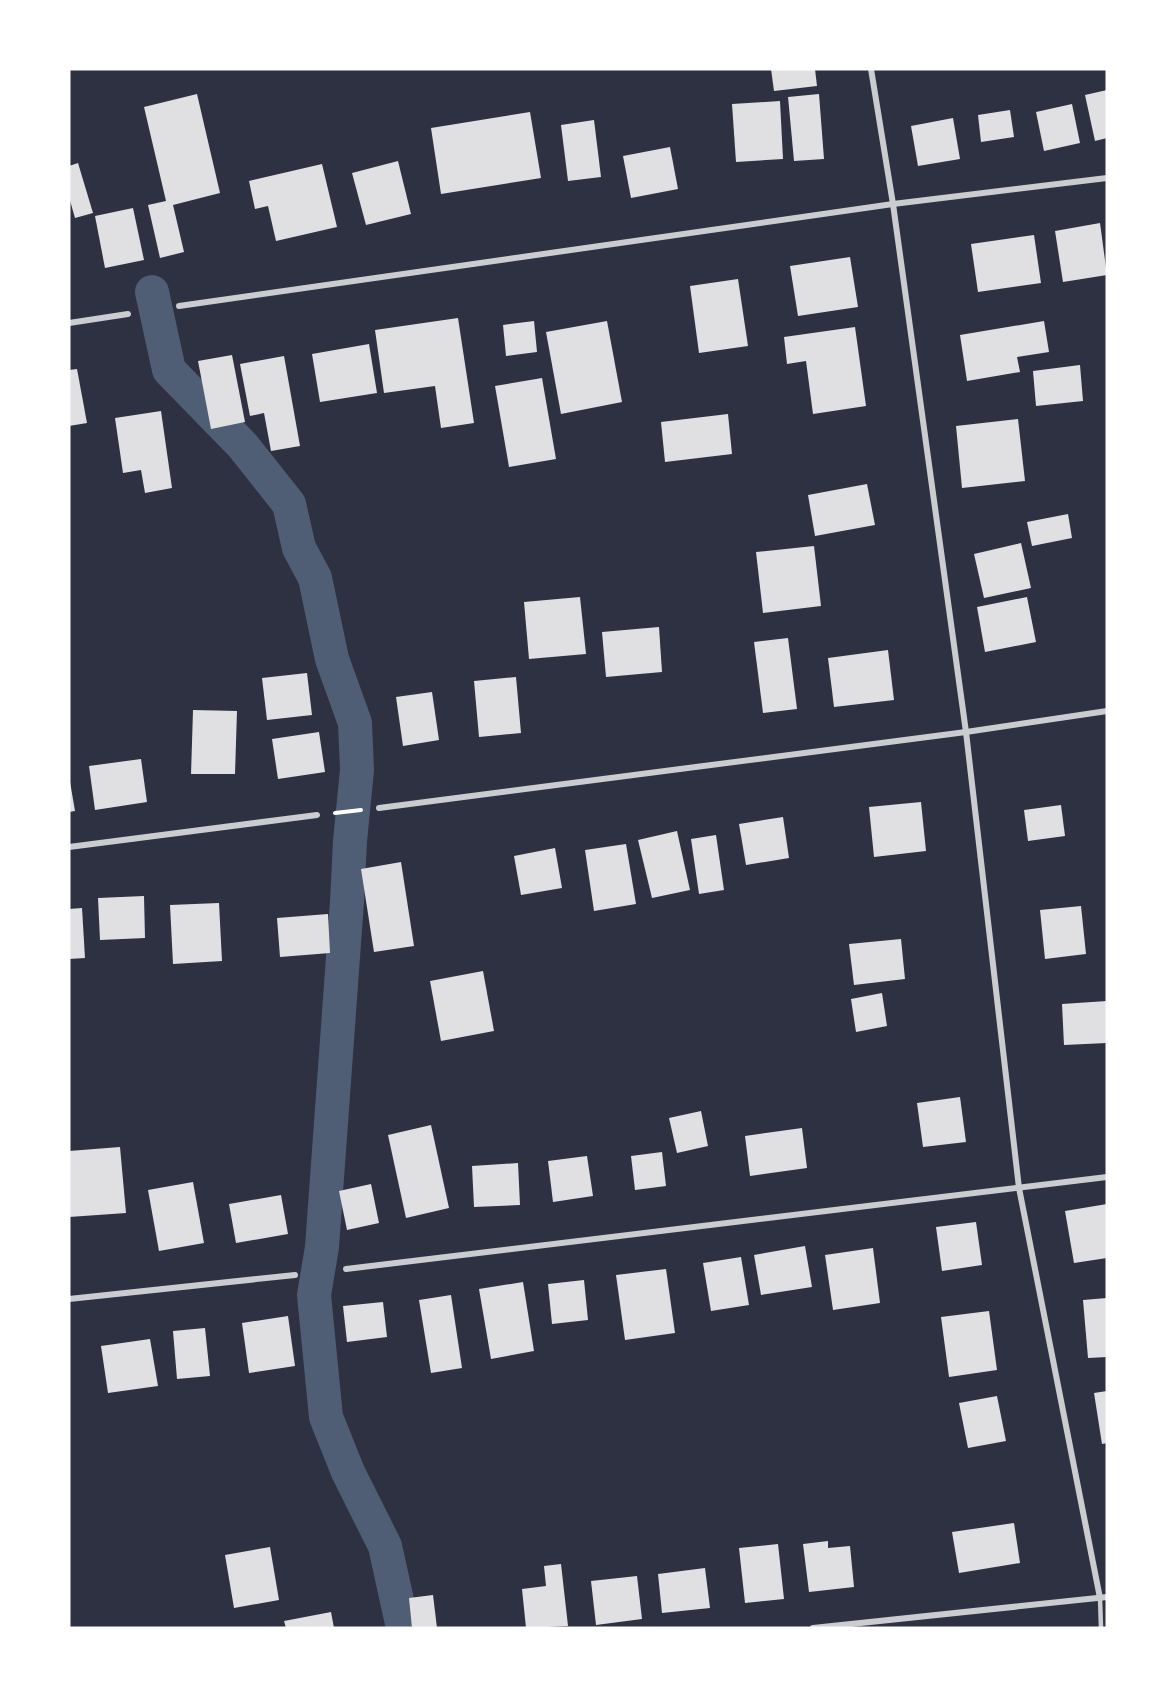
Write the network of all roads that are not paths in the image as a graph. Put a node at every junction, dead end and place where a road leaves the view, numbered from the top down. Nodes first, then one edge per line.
1 (872, 69) edge
2 (1107, 178) edge
3 (893, 204) junction
4 (179, 306) dead end
5 (128, 314) dead end
6 (69, 324) edge
7 (1107, 711) edge
8 (966, 732) junction
9 (379, 808) road end
10 (317, 816) road end
11 (69, 847) edge
12 (1107, 1177) edge
13 (1019, 1188) junction
14 (346, 1269) dead end
15 (295, 1275) dead end
16 (69, 1299) edge
17 (1104, 1598) edge
18 (813, 1628) edge
19 (1101, 1628) edge

1 - 3 street
2 - 3 street
3 - 4 street
3 - 8 street
5 - 6 street
7 - 8 street
8 - 9 street
8 - 13 street
10 - 11 street
12 - 13 street
13 - 14 street
13 - 17 street
15 - 16 street
17 - 18 street
17 - 19 lane

